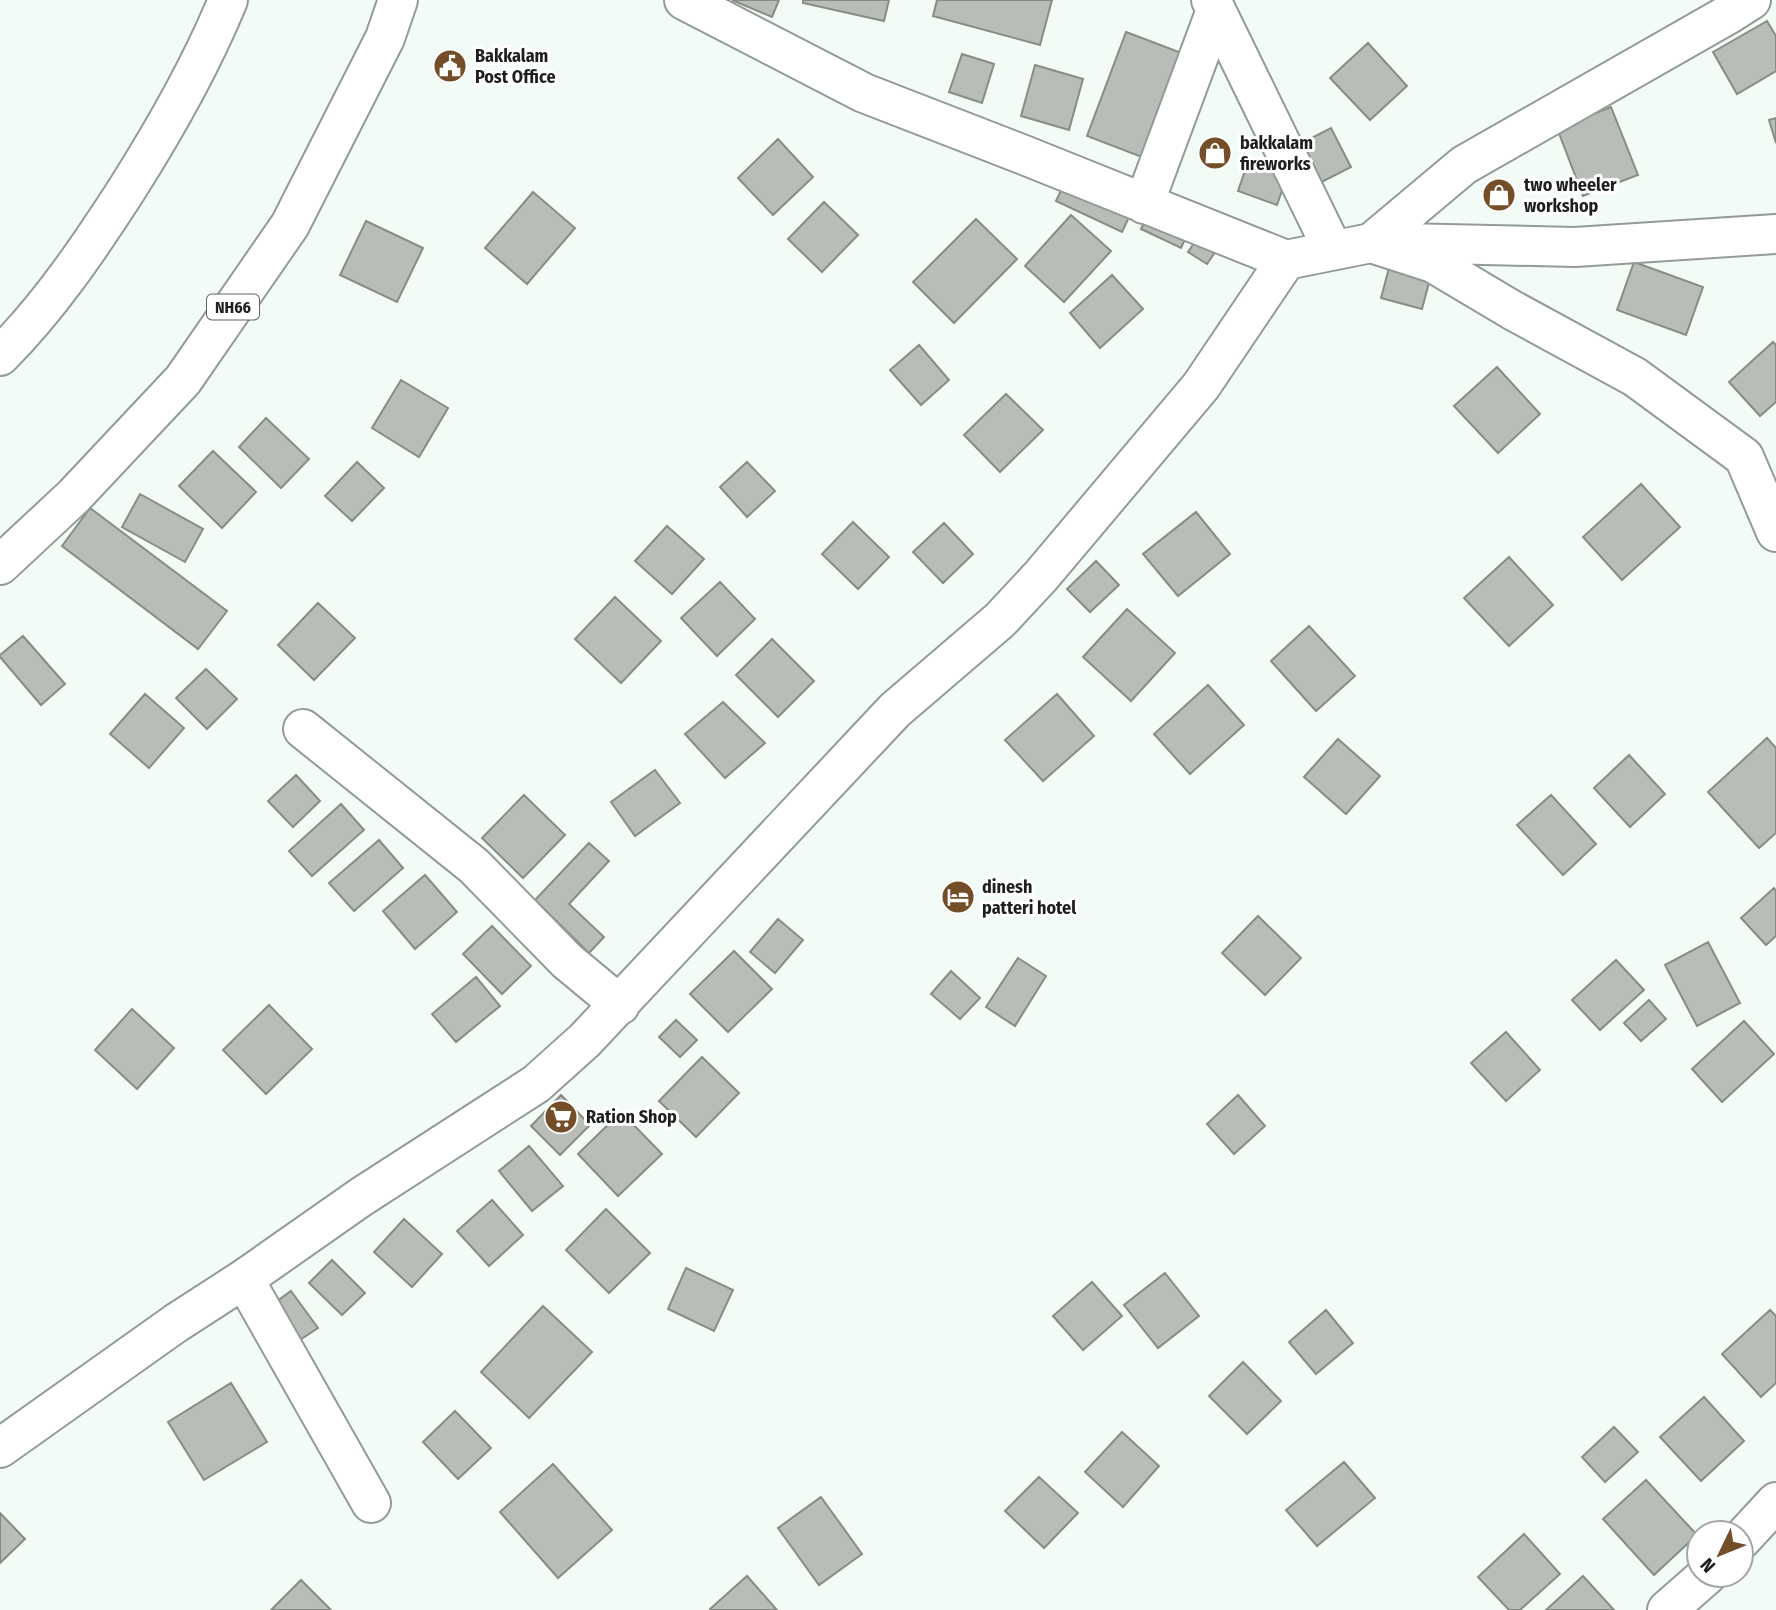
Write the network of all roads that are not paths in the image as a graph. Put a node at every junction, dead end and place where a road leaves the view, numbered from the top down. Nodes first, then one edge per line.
1 (229, 0) edge
2 (398, 0) edge
3 (684, 0) edge
4 (1751, 0) edge
5 (1213, 5) edge
6 (1144, 204) junction
7 (1776, 234) edge
8 (1371, 243) junction
9 (1333, 250) junction
10 (1286, 260) junction
11 (0, 356) edge
12 (1776, 532) edge
13 (0, 565) edge
14 (303, 729) dead end
15 (620, 1005) junction
16 (244, 1279) junction
17 (0, 1448) edge
18 (1776, 1502) edge
19 (371, 1503) dead end
20 (1755, 1525) edge
21 (1691, 1589) edge
22 (1667, 1610) edge

1 - 11 main road
2 - 13 main road, NH66
3 - 6 main road
4 - 8 main road
5 - 6 main road
5 - 9 main road
6 - 10 main road
7 - 8 main road
8 - 9 main road
8 - 12 main road
9 - 10 main road
10 - 15 main road
14 - 15 main road
15 - 16 main road
16 - 17 main road
16 - 19 main road
18 - 20 main road
21 - 22 main road

